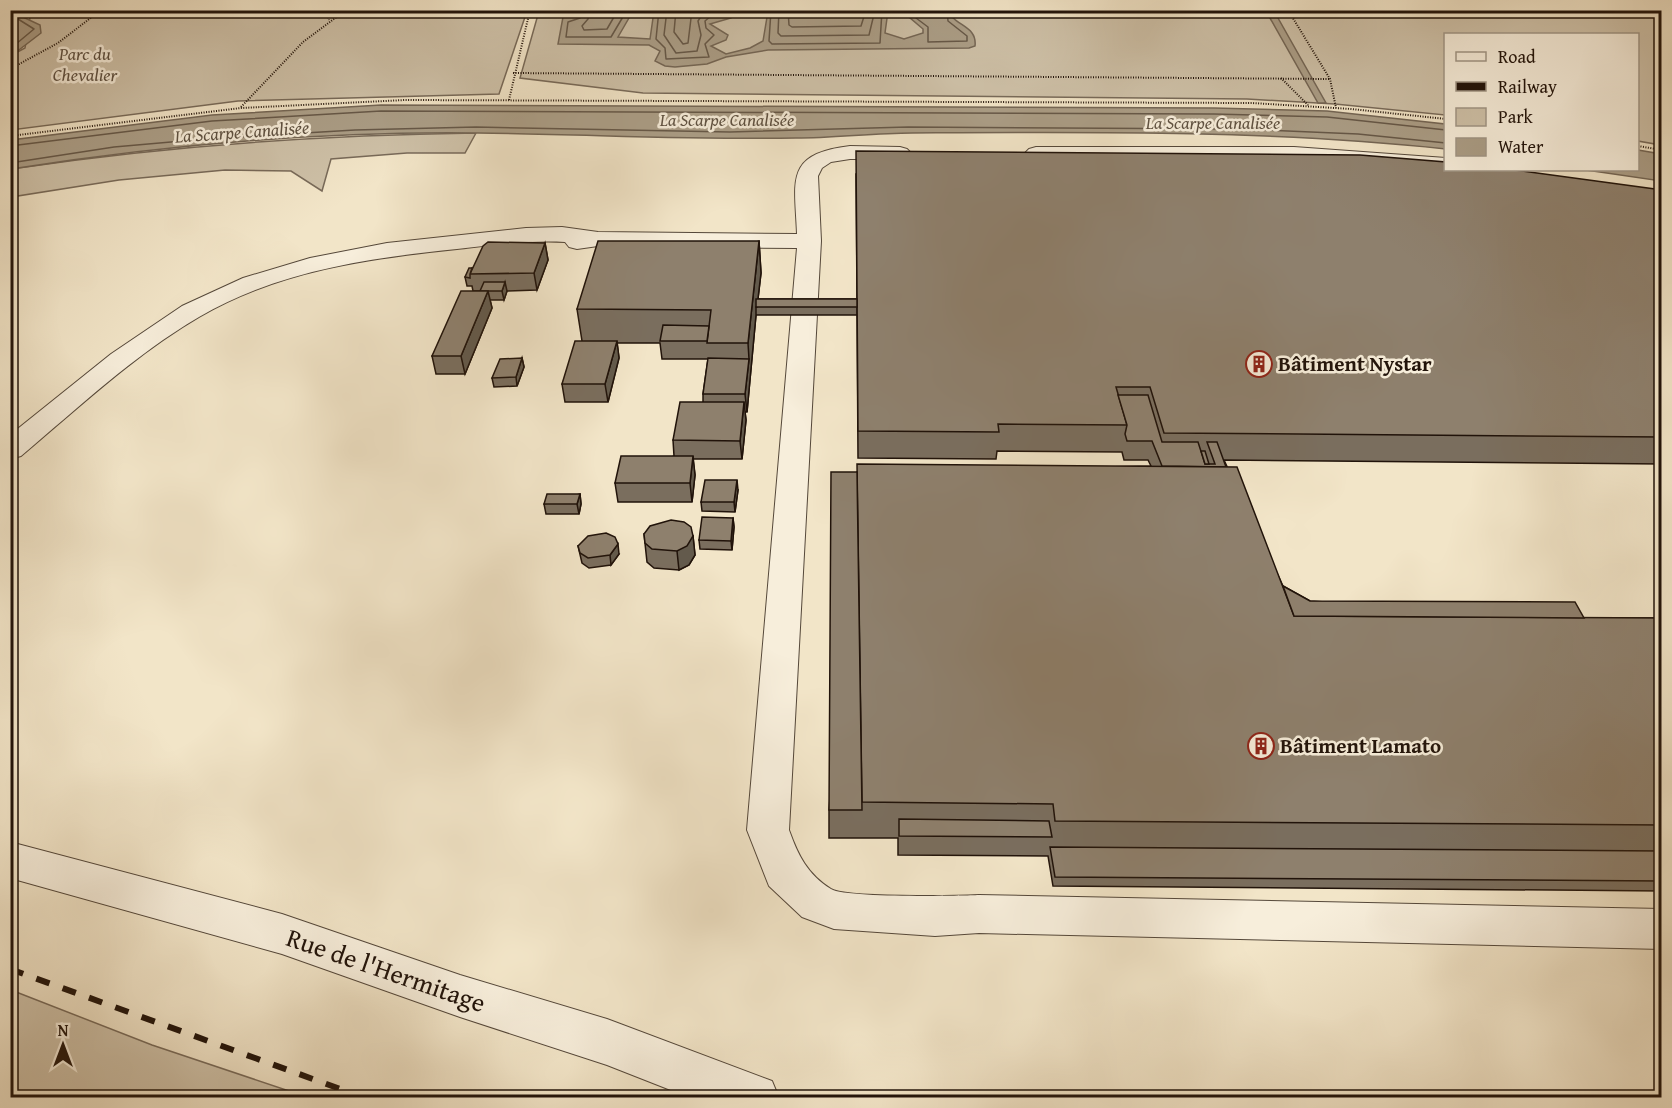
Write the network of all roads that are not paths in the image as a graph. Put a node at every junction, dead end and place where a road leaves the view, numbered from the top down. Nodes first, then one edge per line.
1 (915, 153) edge
2 (1011, 153) edge
3 (1444, 165) edge
4 (809, 241) junction
5 (10, 450) edge
6 (10, 860) edge
7 (1662, 929) edge
8 (755, 1098) edge

1 - 4 street
2 - 3 street
4 - 5 street
4 - 7 street
6 - 8 street, Rue de l'Hermitage

